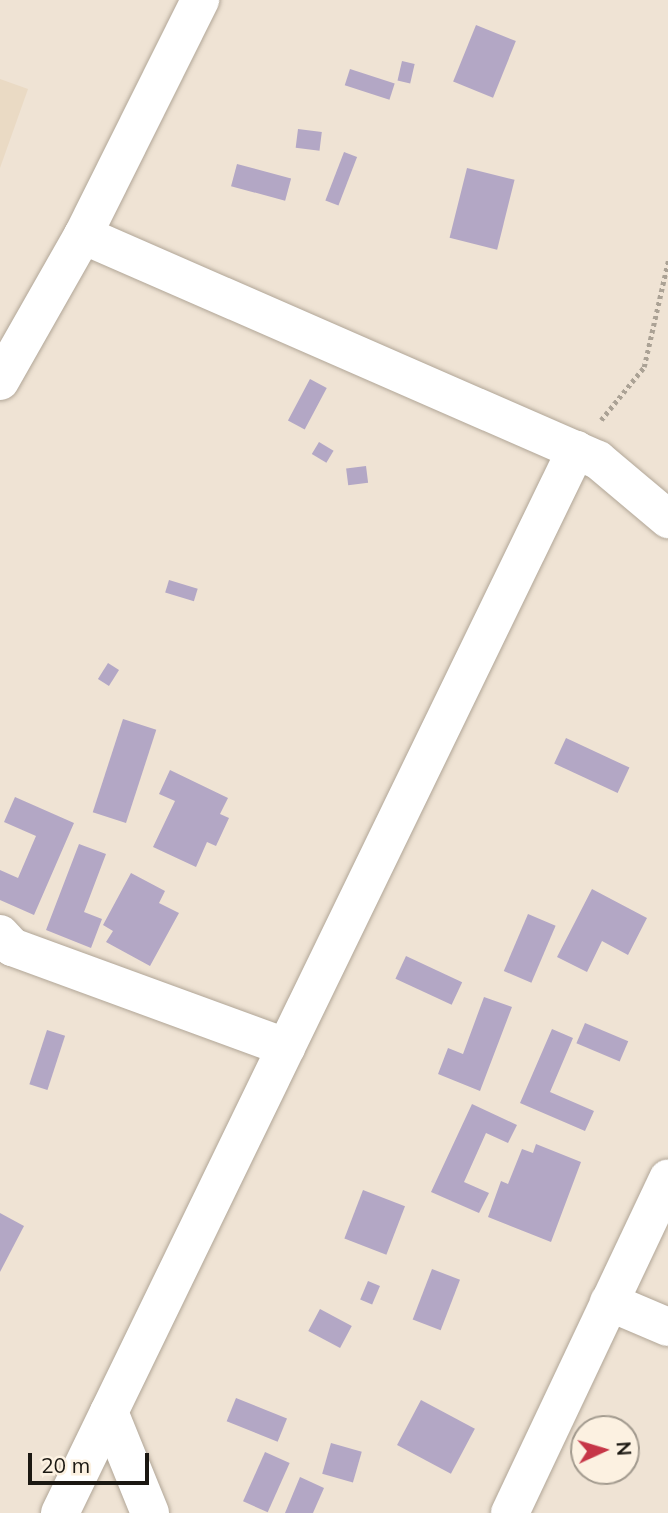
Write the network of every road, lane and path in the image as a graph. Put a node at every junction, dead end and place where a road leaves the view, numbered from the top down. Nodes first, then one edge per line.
1 (200, 0) edge
2 (83, 236) junction
3 (668, 261) edge
4 (0, 381) edge
5 (576, 450) junction
6 (668, 519) edge
7 (0, 934) edge
8 (286, 1047) junction
9 (668, 1178) edge
10 (609, 1302) junction
11 (668, 1327) edge
12 (109, 1412) junction
13 (60, 1513) edge
14 (150, 1513) edge
15 (510, 1513) edge

1 - 2 street
2 - 4 street
2 - 5 street
3 - 5 path
5 - 6 street
5 - 8 street
7 - 8 street
8 - 12 street
9 - 10 street
10 - 11 street
10 - 15 street
12 - 13 street
12 - 14 street

